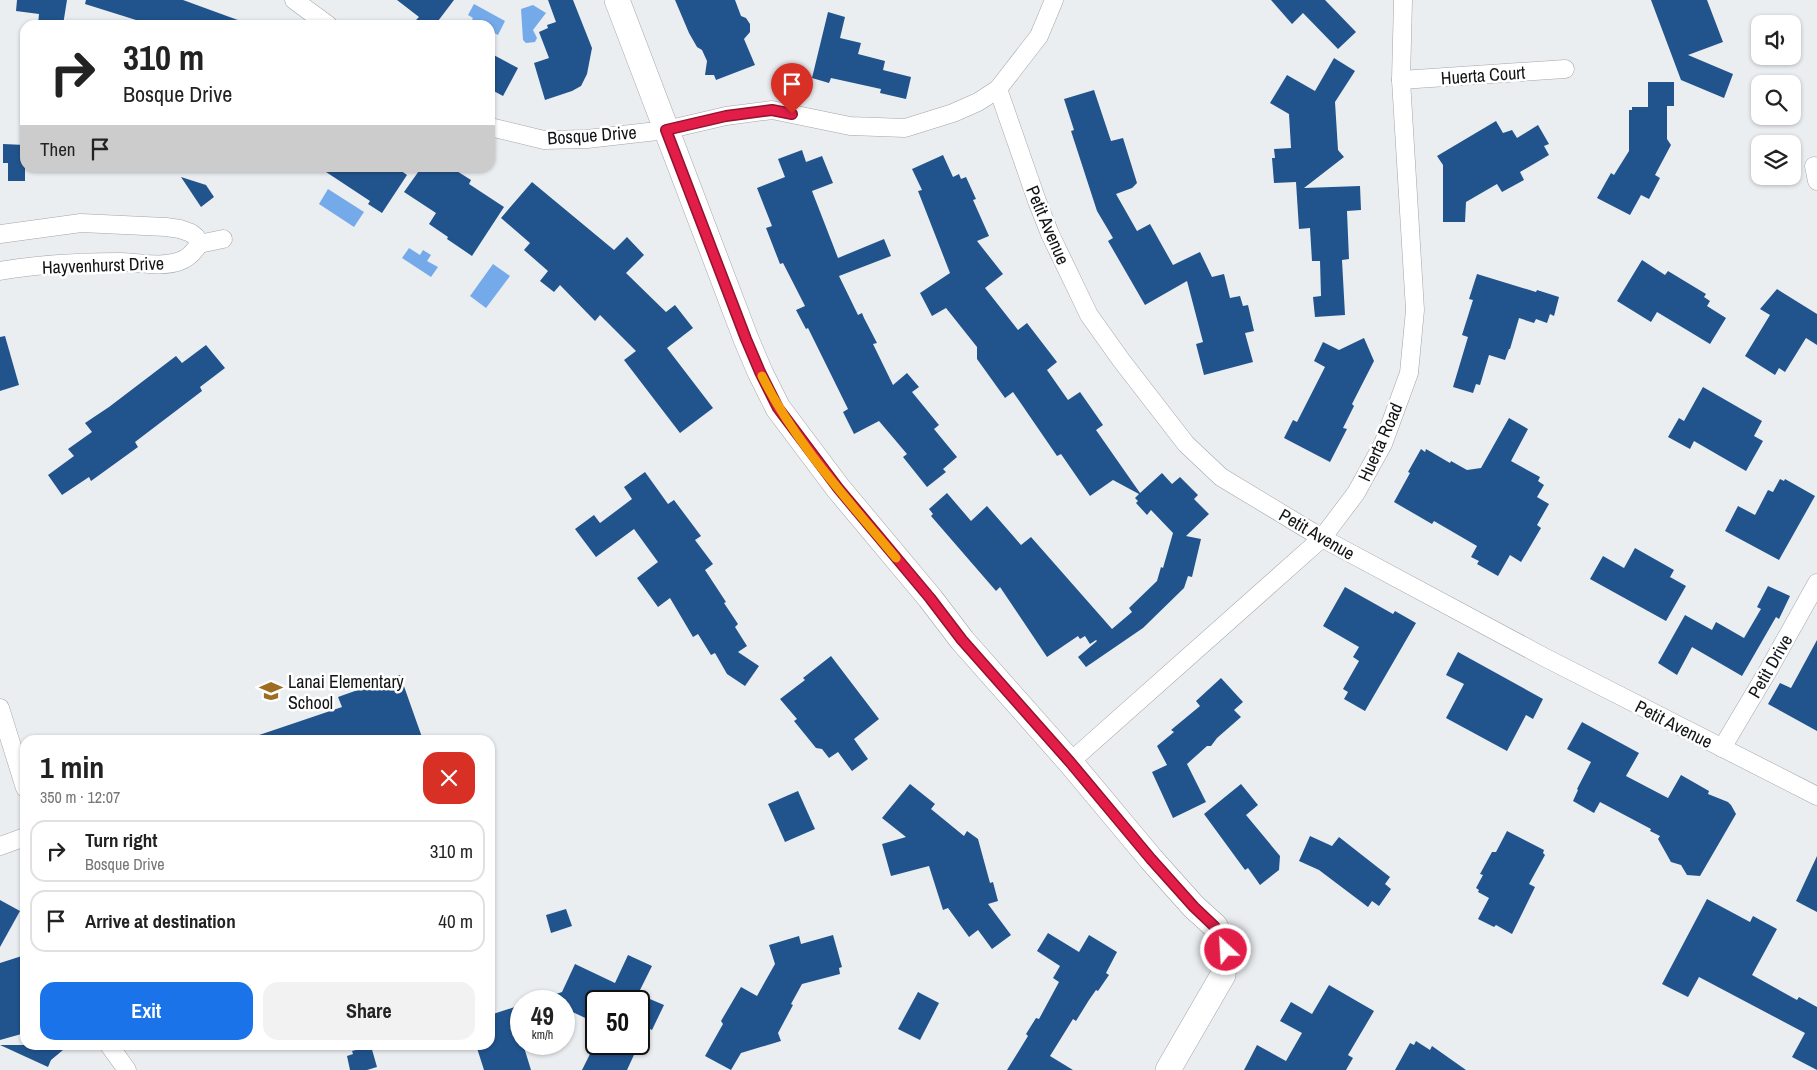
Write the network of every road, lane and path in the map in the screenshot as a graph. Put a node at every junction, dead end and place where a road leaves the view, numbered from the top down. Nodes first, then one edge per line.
1 (294, 0) edge
2 (617, 0) edge
3 (1054, 0) edge
4 (1403, 0) edge
5 (321, 20) edge
6 (1565, 69) dead end
7 (1401, 80) junction
8 (998, 89) junction
9 (495, 128) edge
10 (666, 130) junction
11 (0, 234) edge
12 (223, 239) dead end
13 (198, 244) junction
14 (0, 271) edge
15 (1322, 538) junction
16 (1817, 583) edge
17 (0, 708) edge
18 (1722, 748) junction
19 (1070, 762) junction
20 (20, 772) edge
21 (1817, 796) edge
22 (20, 839) edge
23 (0, 846) edge
24 (113, 1050) edge
25 (127, 1070) edge
26 (1168, 1070) edge

1 - 5 street
2 - 10 main road
3 - 8 street, Bosque Drive
4 - 7 street, Huerta Road
6 - 7 street, Huerta Court
7 - 15 street, Huerta Road
8 - 10 street, Bosque Drive
8 - 15 street, Petit Avenue
9 - 10 street, Bosque Drive
10 - 19 main road
11 - 13 street, Hayvenhurst Drive
12 - 13 street
13 - 14 street, Hayvenhurst Drive
15 - 18 street, Petit Avenue
15 - 19 street, Huerta Road
16 - 18 street, Petit Drive
17 - 20 street
18 - 21 street, Petit Avenue
19 - 26 main road
22 - 23 street
24 - 25 street

